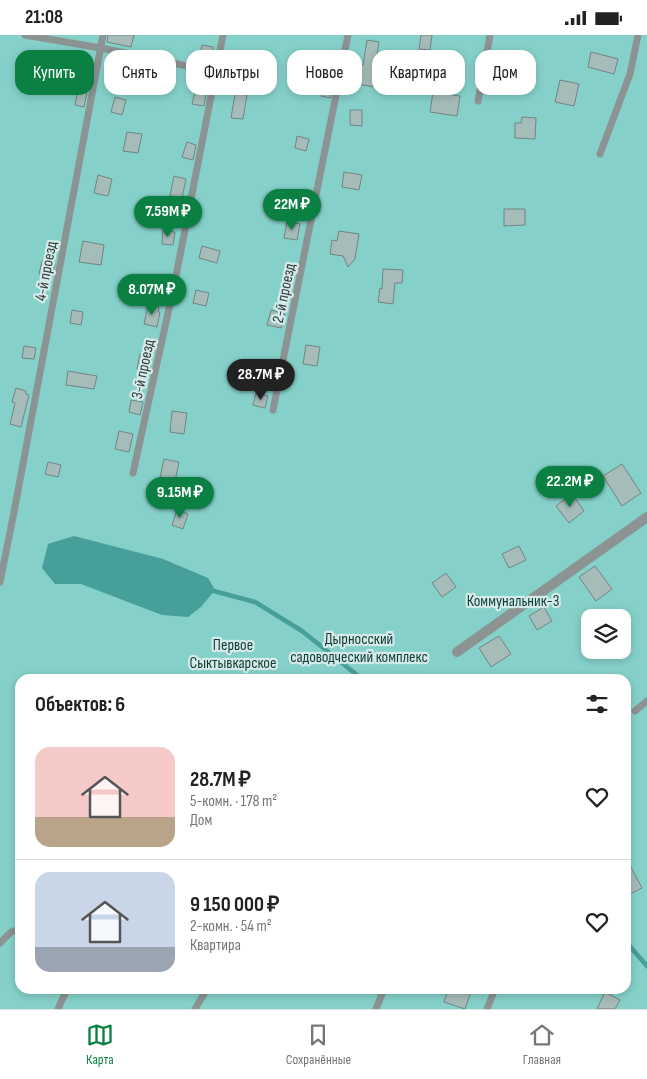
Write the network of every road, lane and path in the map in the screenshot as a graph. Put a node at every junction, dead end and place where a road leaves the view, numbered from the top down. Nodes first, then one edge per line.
1 (25, 35) edge
2 (103, 35) edge
3 (223, 35) edge
4 (348, 35) edge
5 (490, 35) edge
6 (638, 35) edge
7 (100, 48) junction
8 (220, 50) edge
9 (186, 66) edge
10 (211, 95) edge
11 (478, 101) dead end
12 (600, 155) dead end
13 (273, 410) dead end
14 (134, 473) dead end
15 (647, 517) edge
16 (0, 581) edge
17 (457, 652) dead end
18 (647, 701) edge
19 (635, 711) dead end
20 (15, 931) edge
21 (0, 943) edge
22 (65, 994) edge
23 (203, 994) edge
24 (382, 994) edge
25 (493, 994) edge
26 (58, 1009) edge
27 (195, 1009) edge
28 (376, 1009) edge
29 (487, 1009) edge

1 - 7 lane
2 - 7 lane, 4-й проезд
3 - 8 lane, 3-й проезд
4 - 13 lane, 2-й проезд
5 - 11 lane
6 - 12 lane
7 - 9 lane
7 - 16 lane, 4-й проезд
10 - 14 lane, 3-й проезд
15 - 17 street
18 - 19 lane
20 - 21 lane
22 - 26 lane
23 - 27 lane
24 - 28 lane
25 - 29 lane

